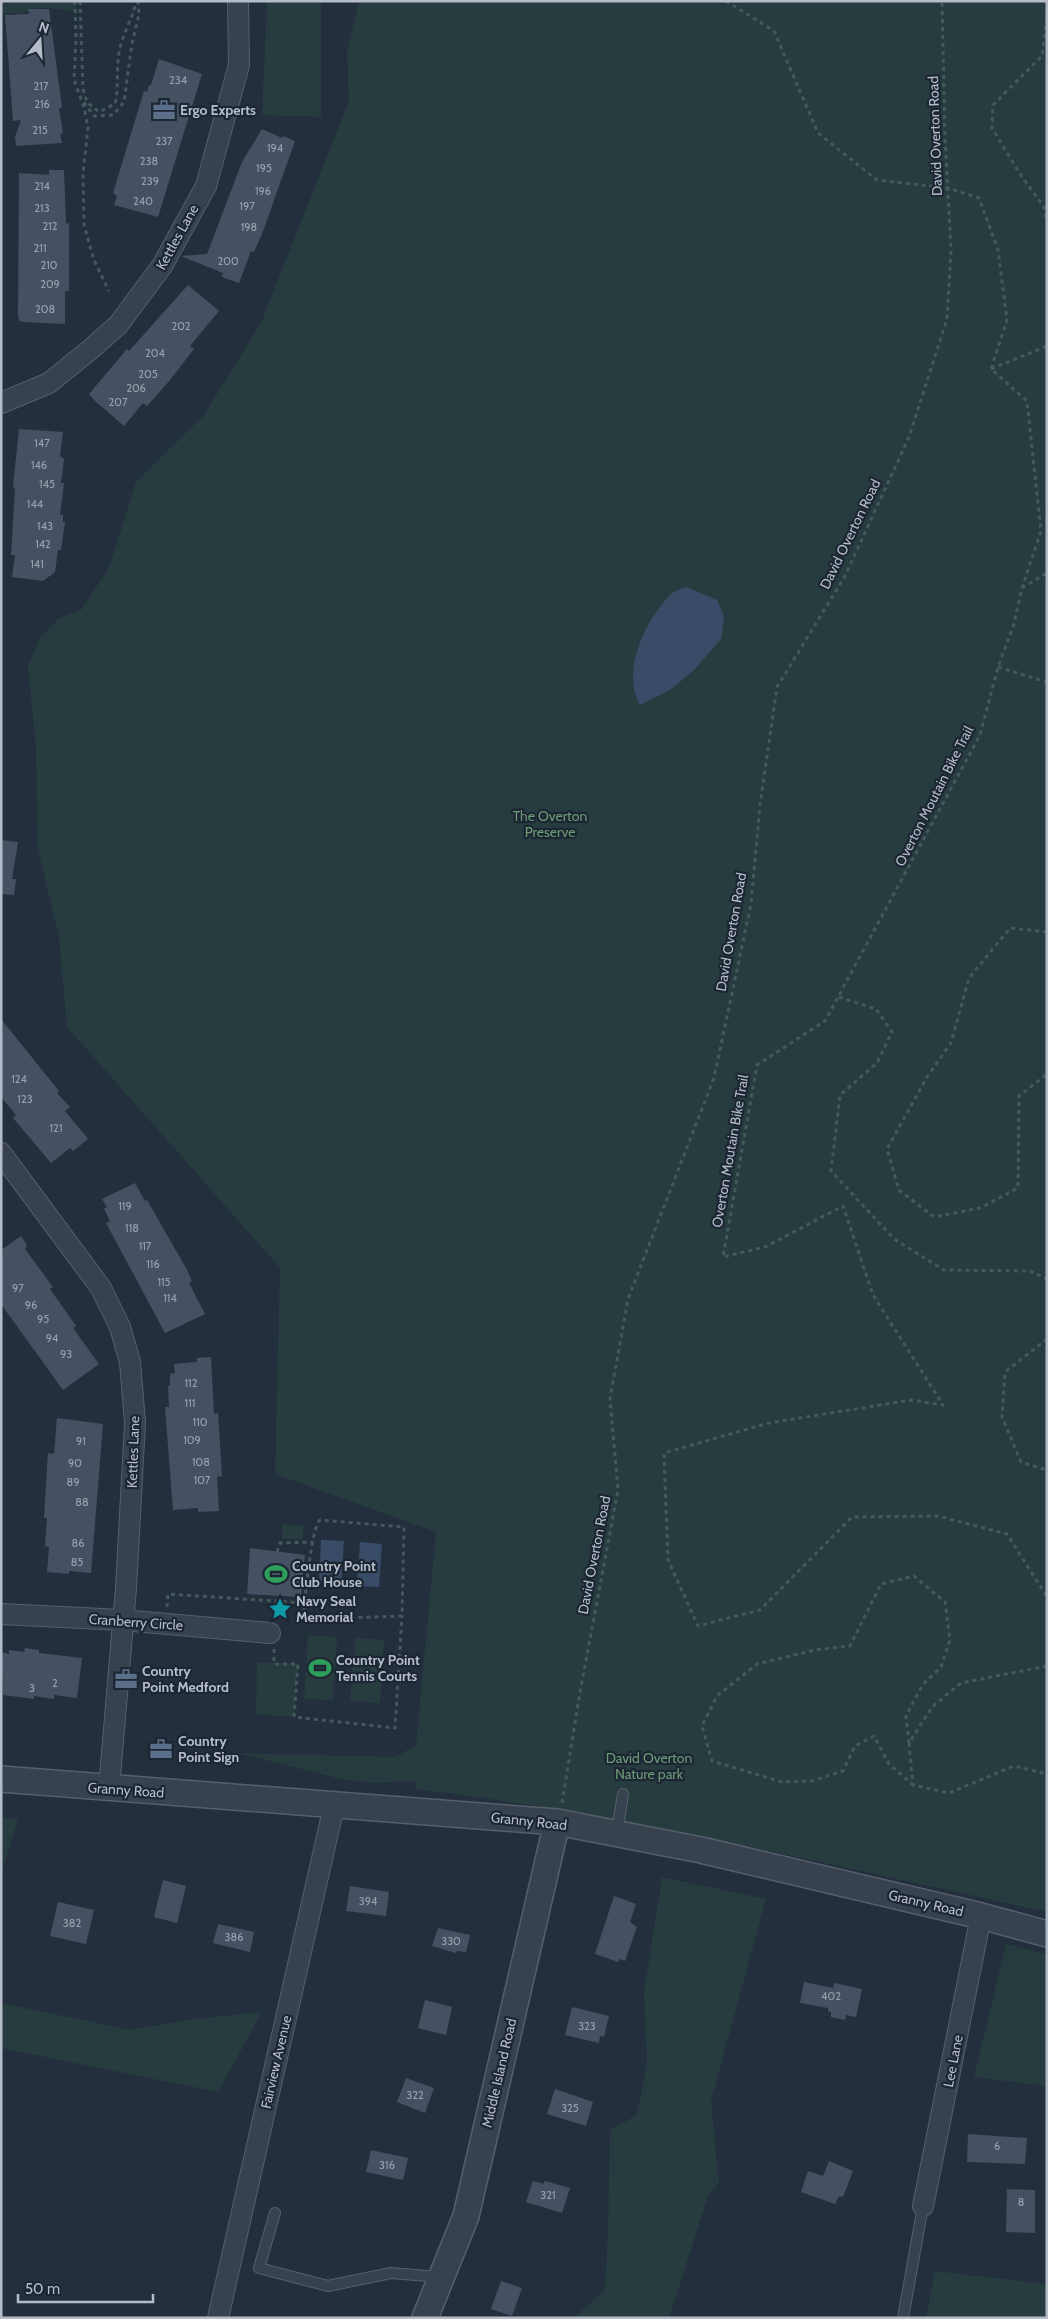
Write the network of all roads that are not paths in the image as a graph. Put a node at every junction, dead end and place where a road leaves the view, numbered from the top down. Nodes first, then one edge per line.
1 (238, 1) edge
2 (1, 402) edge
3 (1, 1153) edge
4 (1, 1614) edge
5 (122, 1620) junction
6 (270, 1633) dead end
7 (1, 1779) edge
8 (109, 1788) junction
9 (623, 1794) dead end
10 (334, 1806) junction
11 (557, 1822) junction
12 (617, 1834) junction
13 (981, 1916) junction
14 (1047, 1934) edge
15 (923, 2206) joint
16 (275, 2212) dead end
17 (441, 2277) junction
18 (218, 2318) edge
19 (424, 2318) edge
20 (903, 2318) edge

1 - 2 street, Kettles Lane
3 - 5 street, Kettles Lane
4 - 5 street, Cranberry Circle
5 - 6 street, Cranberry Circle
5 - 8 street, Kettles Lane
7 - 8 street, Granny Road
8 - 10 street, Granny Road
9 - 12 lane
10 - 11 street, Granny Road
10 - 18 street, Fairview Avenue
11 - 12 street, Granny Road
11 - 17 street, Middle Island Road
12 - 13 street, Granny Road
13 - 14 street, Granny Road
13 - 15 street, Lee Lane
15 - 20 lane
16 - 17 lane
17 - 19 street, Middle Island Road

